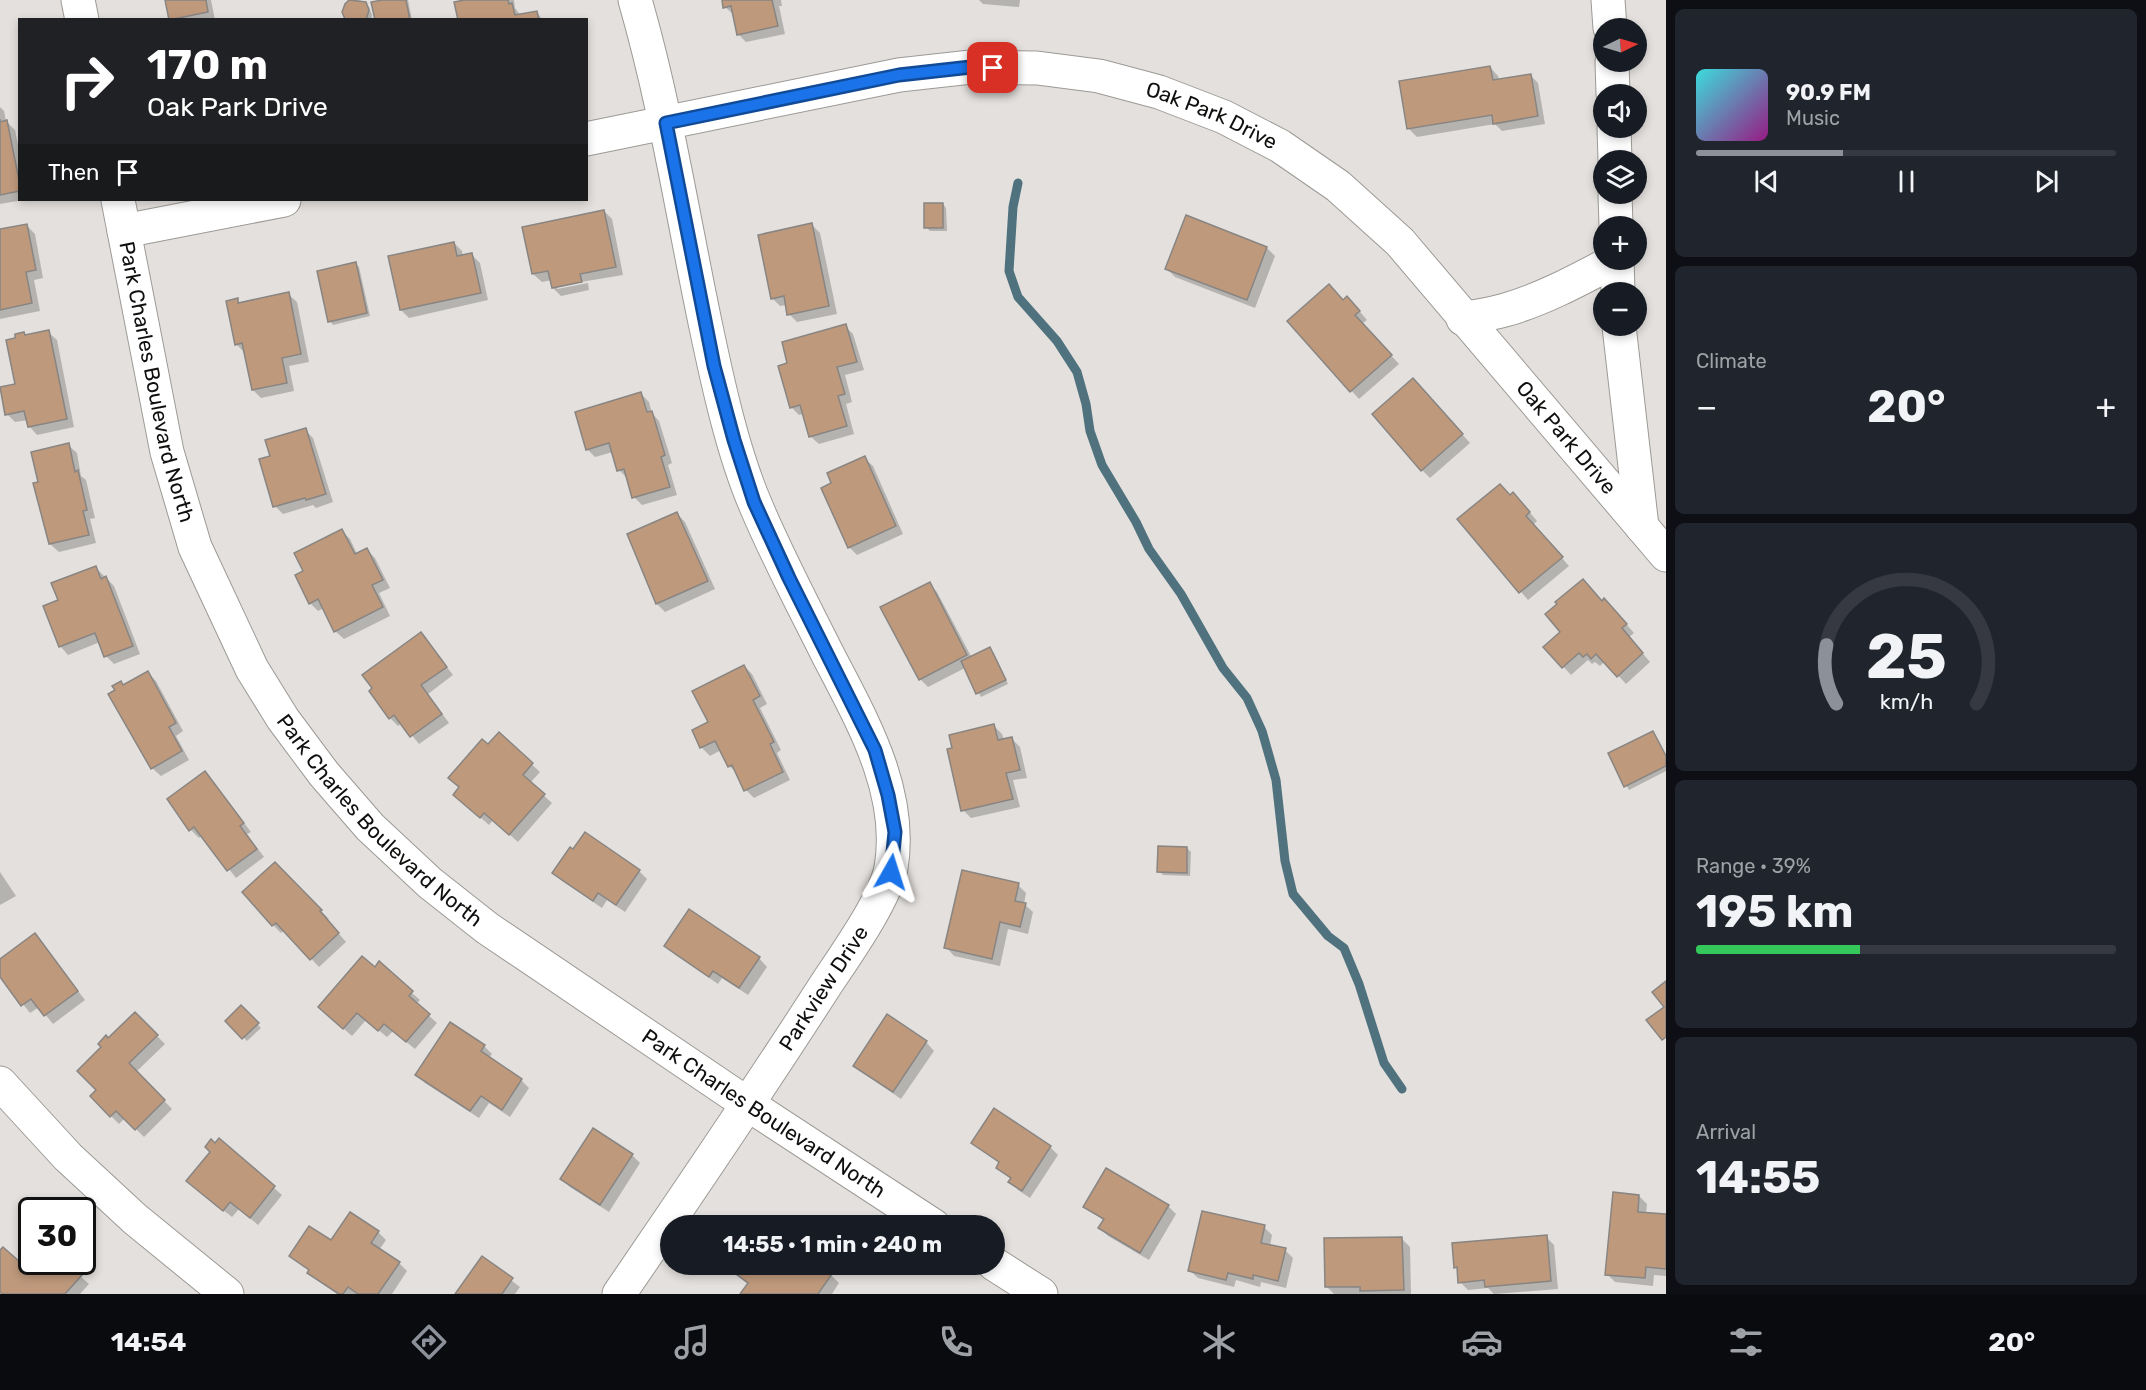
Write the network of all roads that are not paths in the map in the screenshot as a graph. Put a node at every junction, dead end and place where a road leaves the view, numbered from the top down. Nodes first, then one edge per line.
1 (78, 0) edge
2 (634, 0) edge
3 (1608, 0) edge
4 (82, 18) edge
5 (1609, 18) edge
6 (666, 123) junction
7 (588, 139) edge
8 (118, 201) edge
9 (279, 201) edge
10 (124, 231) junction
11 (1598, 270) edge
12 (1463, 319) junction
13 (1620, 336) edge
14 (1642, 527) junction
15 (1666, 555) edge
16 (0, 1083) edge
17 (749, 1105) junction
18 (917, 1215) edge
19 (1005, 1271) edge
20 (227, 1294) edge
21 (619, 1294) edge
22 (1041, 1294) edge

1 - 4 street
2 - 6 street, Parkview Drive
3 - 5 street
6 - 7 street, Oak Park Drive
6 - 12 street, Oak Park Drive
6 - 17 street, Parkview Drive
8 - 10 street, Park Charles Boulevard North
9 - 10 street
10 - 17 street, Park Charles Boulevard North
11 - 12 street
12 - 14 street, Oak Park Drive
13 - 14 street
14 - 15 street, Oak Park Drive
16 - 20 street
17 - 18 street, Park Charles Boulevard North
17 - 21 street, Parkview Drive
19 - 22 street

